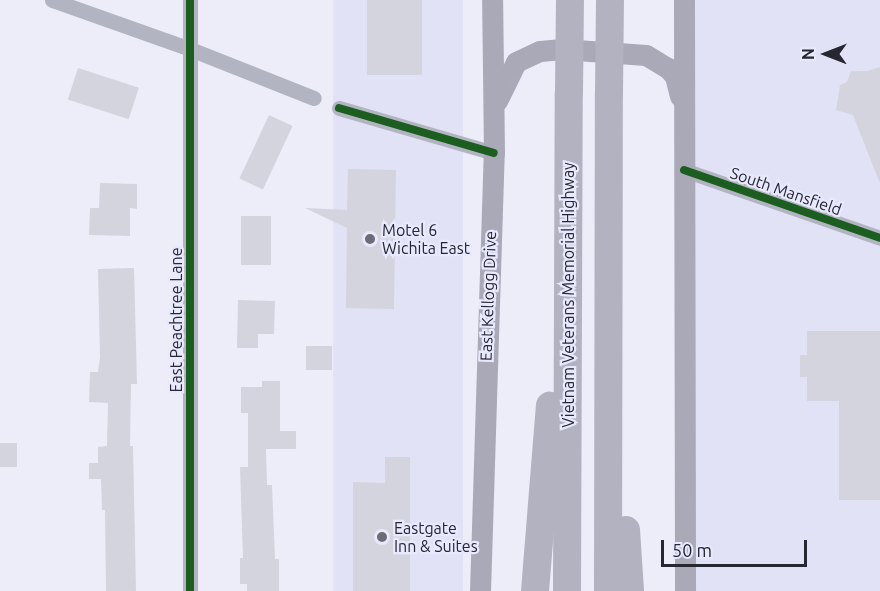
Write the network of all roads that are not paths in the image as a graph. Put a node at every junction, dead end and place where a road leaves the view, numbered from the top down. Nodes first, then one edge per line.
1 (52, 0) edge
2 (190, 0) edge
3 (492, 0) edge
4 (570, 0) edge
5 (610, 0) edge
6 (621, 0) edge
7 (684, 0) edge
8 (190, 49) junction
9 (612, 92) junction
10 (314, 98) dead end
11 (339, 108) dead end
12 (684, 108) junction
13 (493, 114) junction
14 (494, 153) junction
15 (684, 170) junction
16 (568, 185) junction
17 (880, 238) edge
18 (610, 273) junction
19 (190, 591) edge
20 (480, 591) edge
21 (536, 591) edge
22 (567, 591) edge
23 (608, 591) edge
24 (630, 591) edge
25 (685, 591) edge

1 - 8 street
2 - 8 street, East Peachtree Lane
3 - 13 main road, East Kellogg Drive
4 - 16 highway, Vietnam Veterans Memorial Highway, bridge
5 - 9 highway, bridge
6 - 9 highway
7 - 12 main road
8 - 10 street
8 - 19 street, East Peachtree Lane
9 - 18 highway
11 - 14 street
12 - 13 main road
12 - 15 main road
13 - 14 main road, East Kellogg Drive
14 - 20 main road, East Kellogg Drive
15 - 17 street, South Mansfield
15 - 25 main road
16 - 21 highway
16 - 22 highway, Vietnam Veterans Memorial Highway
18 - 23 highway
18 - 24 highway

